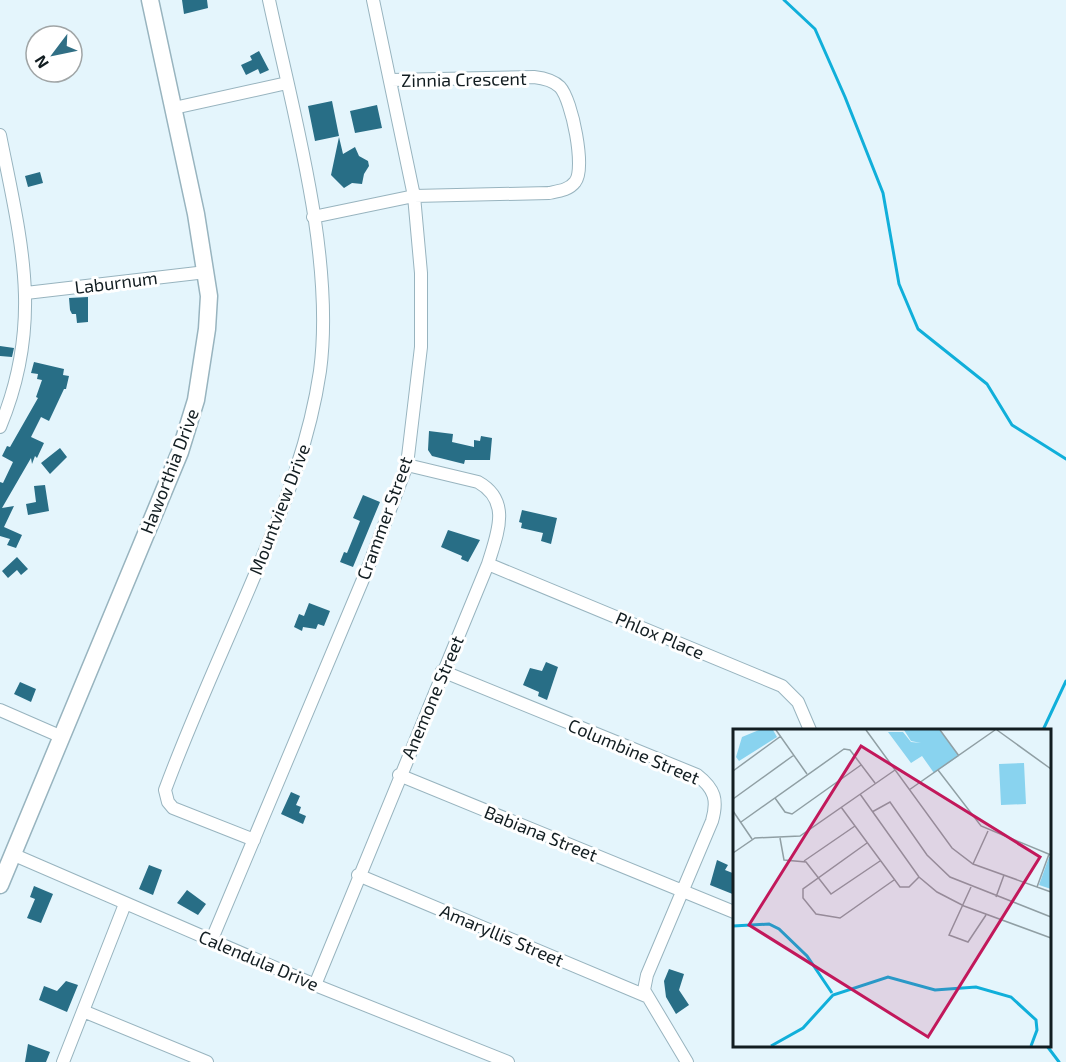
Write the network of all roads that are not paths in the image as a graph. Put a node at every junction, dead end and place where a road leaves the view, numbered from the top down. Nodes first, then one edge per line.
1 (150, 0) edge
2 (269, 0) edge
3 (373, 0) edge
4 (391, 80) junction
5 (287, 83) junction
6 (174, 108) junction
7 (0, 135) edge
8 (414, 196) junction
9 (313, 217) junction
10 (206, 272) junction
11 (26, 293) junction
12 (0, 427) edge
13 (407, 465) junction
14 (488, 564) junction
15 (442, 671) junction
16 (0, 710) edge
17 (810, 729) edge
18 (62, 737) junction
19 (399, 776) junction
20 (254, 840) junction
21 (12, 854) junction
22 (358, 874) junction
23 (0, 885) edge
24 (682, 890) junction
25 (125, 904) junction
26 (733, 911) edge
27 (212, 939) junction
28 (315, 985) junction
29 (646, 996) junction
30 (83, 1011) junction
31 (63, 1062) edge
32 (207, 1062) edge
33 (508, 1062) edge
34 (687, 1062) edge

1 - 6 street, Haworthia Drive
2 - 5 street, Mountview Drive
3 - 4 street, Crammer Street
4 - 8 street, Crammer Street
4 - 8 street, Zinnia Crescent
5 - 6 street
5 - 9 street, Mountview Drive
6 - 10 street, Haworthia Drive
7 - 11 street
8 - 9 street
8 - 13 street, Crammer Street
9 - 20 street, Mountview Drive
10 - 11 street, Laburnum
10 - 18 street, Haworthia Drive
11 - 12 street
13 - 14 street, Anemone Street
13 - 20 street, Crammer Street
14 - 15 street, Anemone Street
14 - 17 street, Phlox Place
15 - 19 street, Anemone Street
15 - 24 street, Columbine Street
16 - 18 street
18 - 21 street, Haworthia Drive
19 - 22 street, Anemone Street
19 - 24 street, Babiana Street
20 - 27 street, Crammer Street
21 - 23 street, Haworthia Drive
21 - 25 street, Calendula Drive
22 - 28 street, Anemone Street
22 - 29 street, Amaryllis Street
24 - 26 street
24 - 29 street, Columbine Street
25 - 27 street, Calendula Drive
25 - 30 street
27 - 28 street, Calendula Drive
28 - 33 street, Calendula Drive
29 - 34 street
30 - 31 street
30 - 32 street

